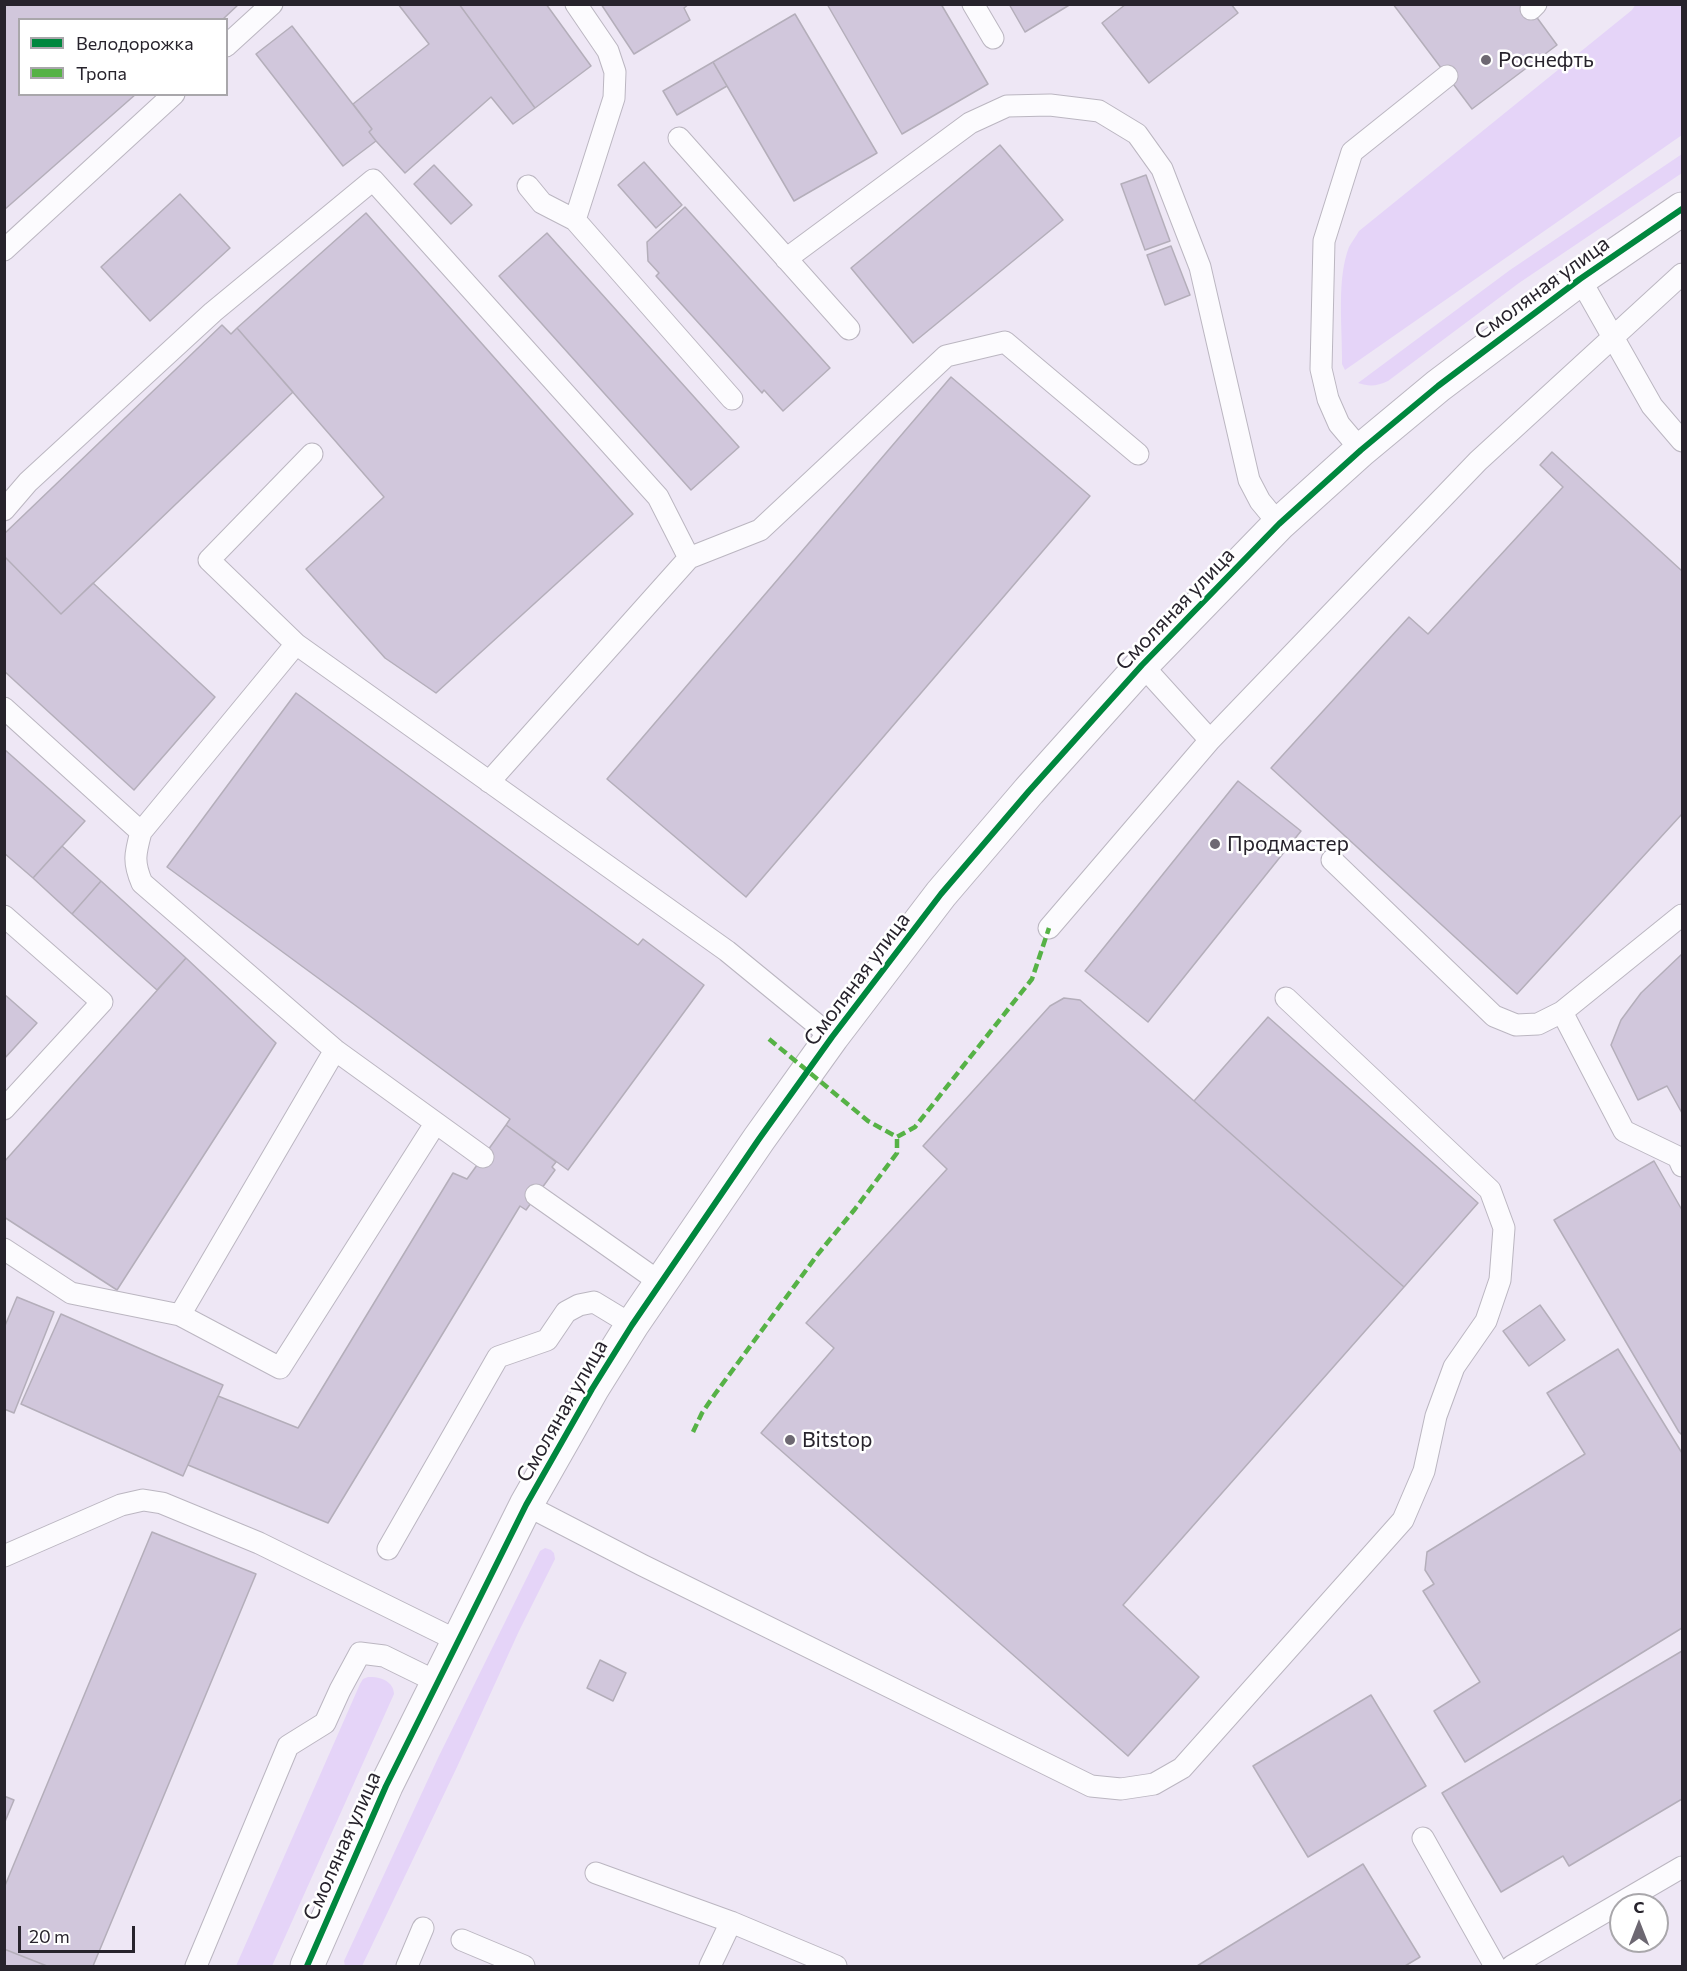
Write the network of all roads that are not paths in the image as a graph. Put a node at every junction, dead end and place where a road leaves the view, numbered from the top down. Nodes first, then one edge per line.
1 (272, 4) edge
2 (576, 4) edge
3 (973, 4) edge
4 (993, 38) dead end
5 (228, 44) edge
6 (1447, 76) dead end
7 (172, 96) edge
8 (679, 138) dead end
9 (528, 186) dead end
10 (1683, 209) edge
11 (575, 220) junction
12 (4, 250) edge
13 (786, 259) junction
14 (1683, 274) edge
15 (1580, 279) junction
16 (849, 329) dead end
17 (1613, 337) junction
18 (732, 399) dead end
19 (1683, 441) edge
20 (1361, 450) junction
21 (312, 454) dead end
22 (1138, 454) dead end
23 (4, 510) edge
24 (1279, 524) junction
25 (689, 558) junction
26 (296, 644) junction
27 (1142, 665) junction
28 (4, 708) edge
29 (1210, 740) junction
30 (489, 782) junction
31 (141, 832) junction
32 (1332, 860) dead end
33 (1683, 915) edge
34 (4, 916) edge
35 (1049, 928) dead end
36 (1286, 998) dead end
37 (1562, 1012) junction
38 (832, 1037) junction
39 (335, 1050) junction
40 (4, 1109) edge
41 (435, 1124) junction
42 (483, 1157) dead end
43 (1683, 1166) edge
44 (536, 1195) dead end
45 (4, 1249) edge
46 (661, 1283) junction
47 (180, 1315) junction
48 (632, 1325) junction
49 (526, 1505) junction
50 (388, 1549) dead end
51 (4, 1556) edge
52 (458, 1641) junction
53 (437, 1682) junction
54 (1423, 1838) dead end
55 (1683, 1867) edge
56 (596, 1873) dead end
57 (731, 1922) junction
58 (423, 1928) dead end
59 (462, 1941) dead end
60 (196, 1966) edge
61 (307, 1966) edge
62 (406, 1966) edge
63 (524, 1966) edge
64 (710, 1966) edge
65 (836, 1966) edge
66 (1495, 1966) edge
67 (1512, 1966) edge

1 - 5 lane
2 - 11 lane
3 - 4 lane
6 - 20 lane
7 - 12 lane
8 - 13 lane
9 - 11 lane
10 - 15 street, Смоляная улица
11 - 18 lane
13 - 16 lane
13 - 24 lane
14 - 17 lane
15 - 17 lane
15 - 20 street, Смоляная улица
17 - 19 lane
17 - 29 lane
20 - 24 street, Смоляная улица
21 - 26 lane
22 - 25 lane
23 - 25 lane
24 - 27 street, Смоляная улица
25 - 30 lane
26 - 30 lane
26 - 31 lane
27 - 29 lane
27 - 38 street, Смоляная улица
28 - 31 lane
29 - 35 lane
30 - 38 lane
31 - 39 lane
32 - 37 lane
33 - 37 lane
34 - 40 lane
36 - 49 lane
37 - 43 lane
38 - 46 street, Смоляная улица
39 - 41 lane
39 - 47 lane
41 - 42 lane
41 - 47 lane
44 - 46 lane
45 - 47 lane
46 - 48 street, Смоляная улица
48 - 49 street, Смоляная улица
48 - 50 lane
49 - 52 street, Смоляная улица
51 - 52 lane
52 - 53 street, Смоляная улица
53 - 60 lane
53 - 61 street, Смоляная улица
54 - 66 lane
55 - 67 lane
56 - 57 lane
57 - 64 lane
57 - 65 lane
58 - 62 lane
59 - 63 lane

